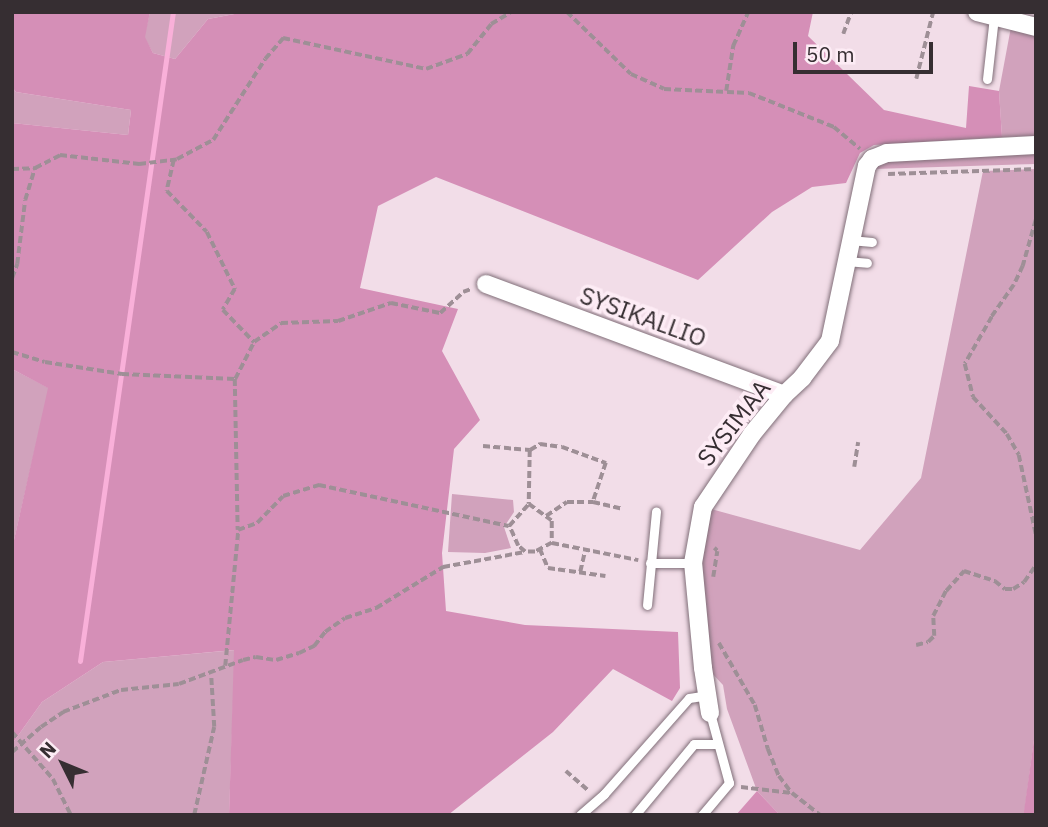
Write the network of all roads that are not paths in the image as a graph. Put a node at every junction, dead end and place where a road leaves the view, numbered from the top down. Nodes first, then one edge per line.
1 (986, 14) edge
2 (1036, 27) edge
3 (986, 79) dead end
4 (1036, 145) edge
5 (850, 240) junction
6 (872, 242) dead end
7 (846, 261) junction
8 (867, 263) dead end
9 (486, 284) road end
10 (784, 395) junction
11 (656, 511) dead end
12 (650, 563) junction
13 (693, 563) junction
14 (647, 604) dead end
15 (709, 704) junction
16 (717, 744) junction
17 (580, 815) edge
18 (635, 815) edge
19 (702, 815) edge

1 - 2 street
1 - 3 lane
4 - 5 street, SYSIMAA
5 - 6 lane
5 - 7 street, SYSIMAA
7 - 8 lane
7 - 10 street, SYSIMAA
9 - 10 street, SYSIKALLIO
10 - 13 street, SYSIMAA
11 - 12 lane
12 - 13 lane
12 - 14 lane
13 - 15 street, SYSIMAA
15 - 16 lane
15 - 17 lane
16 - 18 lane
16 - 19 lane

